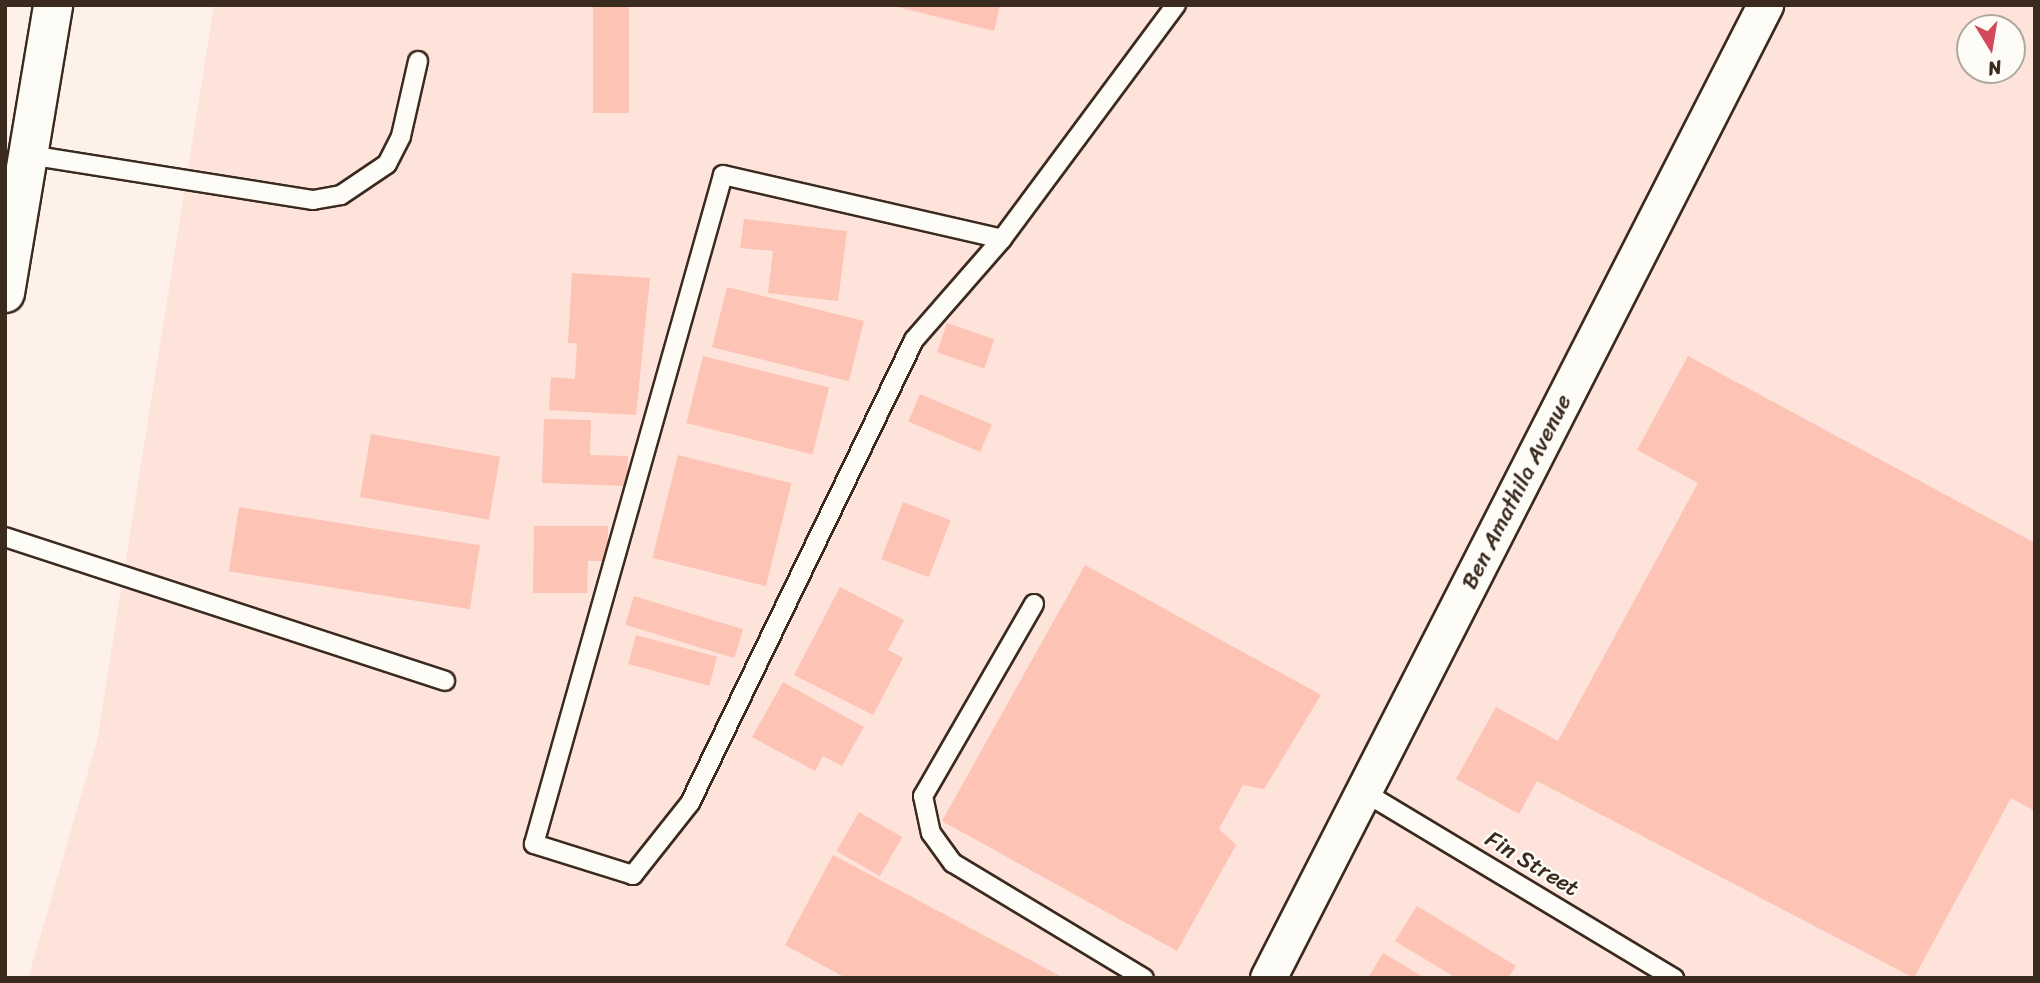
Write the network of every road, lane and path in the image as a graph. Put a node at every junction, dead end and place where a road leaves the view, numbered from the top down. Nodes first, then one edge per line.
1 (53, 5) edge
2 (1176, 5) edge
3 (1765, 5) edge
4 (418, 61) dead end
5 (29, 155) junction
6 (1002, 239) junction
7 (5, 293) edge
8 (5, 537) edge
9 (1034, 604) dead end
10 (445, 681) dead end
11 (1364, 792) junction
12 (1144, 978) edge
13 (1268, 978) edge
14 (1674, 978) edge

1 - 5 street
2 - 6 lane
3 - 11 street, Ben Amathila Avenue
4 - 5 lane
5 - 7 street
6 - 6 lane
8 - 10 lane
9 - 12 lane
11 - 13 street, Ben Amathila Avenue
11 - 14 lane, Fin Street

